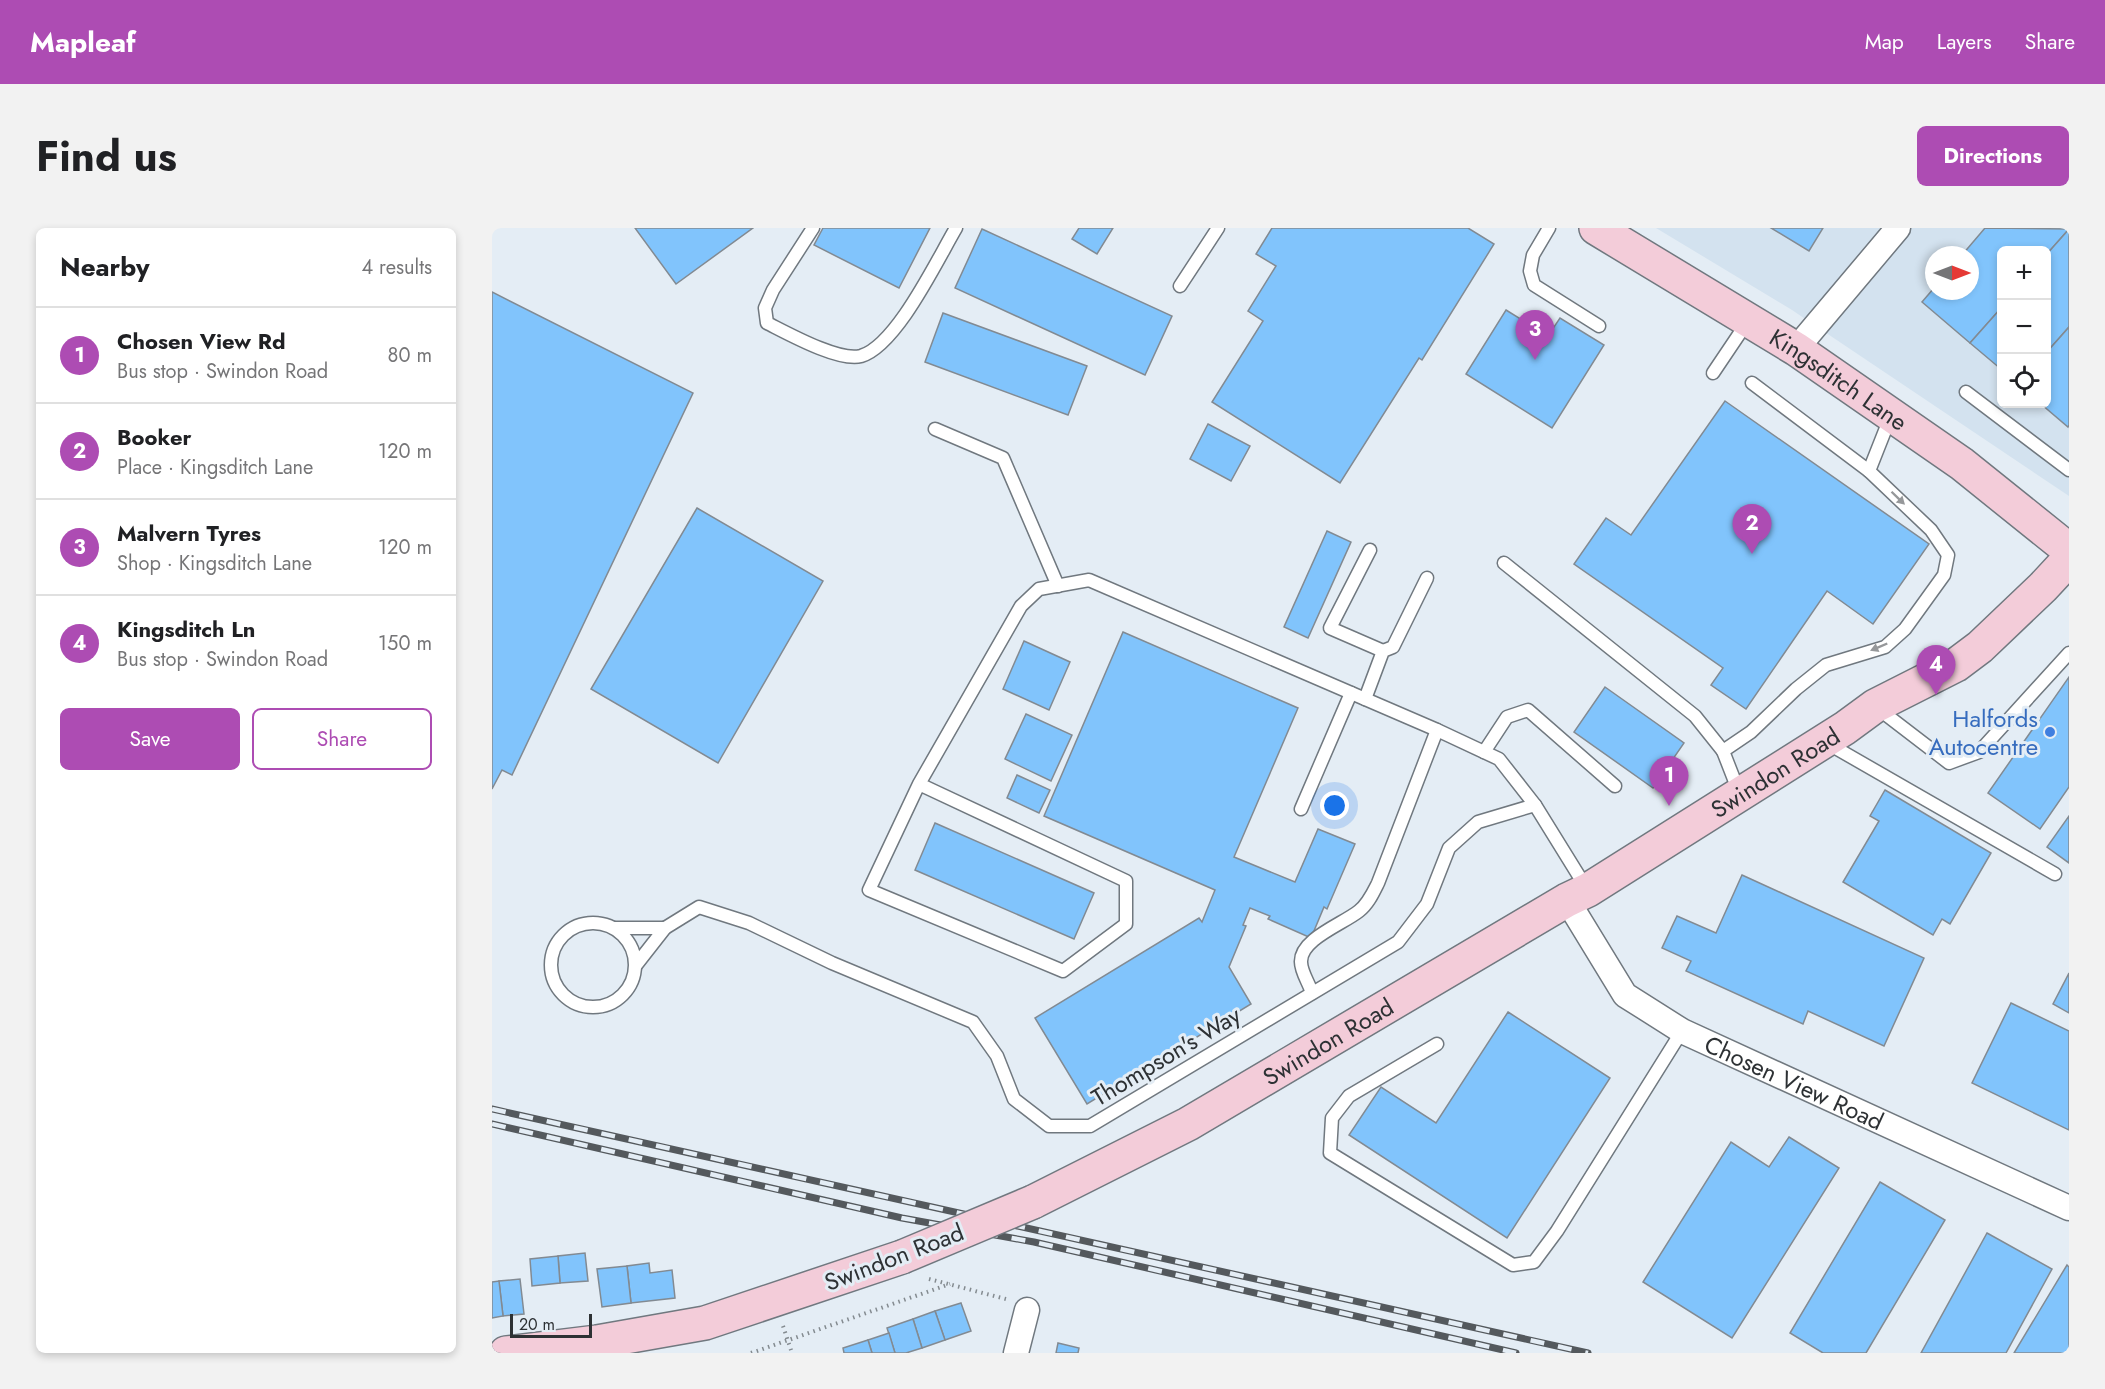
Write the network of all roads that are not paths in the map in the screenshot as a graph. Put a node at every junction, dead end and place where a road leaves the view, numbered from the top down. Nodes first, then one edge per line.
1 (813, 228) edge
2 (956, 228) edge
3 (1218, 228) edge
4 (1549, 228) edge
5 (1596, 228) edge
6 (1898, 228) edge
7 (1180, 286) dead end
8 (1749, 320) junction
9 (1599, 326) dead end
10 (1796, 349) junction
11 (1713, 373) dead end
12 (1752, 383) dead end
13 (1966, 392) dead end
14 (1892, 414) junction
15 (935, 429) dead end
16 (2069, 470) edge
17 (1869, 471) junction
18 (1370, 550) dead end
19 (2069, 550) edge
20 (2069, 559) edge
21 (1504, 564) dead end
22 (1427, 578) dead end
23 (1058, 585) junction
24 (1383, 651) junction
25 (2069, 653) edge
26 (1352, 693) junction
27 (1365, 699) junction
28 (1875, 706) junction
29 (1437, 730) junction
30 (1823, 741) junction
31 (1723, 751) junction
32 (1484, 752) junction
33 (919, 784) junction
34 (1615, 786) dead end
35 (1740, 794) junction
36 (1535, 805) junction
37 (1301, 809) dead end
38 (2055, 874) dead end
39 (1578, 895) junction
40 (614, 928) junction
41 (664, 928) junction
42 (636, 965) junction
43 (1312, 993) junction
44 (1682, 1031) junction
45 (1437, 1044) dead end
46 (2069, 1208) edge
47 (1027, 1310) road end
48 (598, 1347) edge
49 (506, 1353) edge
50 (1016, 1353) edge

1 - 2 lane
3 - 7 lane
4 - 9 lane
5 - 8 street, Kingsditch Lane
6 - 10 street
8 - 10 street, Kingsditch Lane
8 - 11 lane
10 - 14 street, Kingsditch Lane
12 - 17 lane
13 - 16 lane
14 - 17 lane
14 - 19 street, Kingsditch Lane
15 - 23 lane
17 -> 31 lane
18 - 24 lane
20 - 28 street, Swindon Road
21 - 31 lane
22 - 24 lane
23 - 26 lane
23 - 33 lane
24 - 27 lane
25 - 28 lane
26 - 27 lane
26 - 37 lane
27 - 29 lane
28 - 30 street, Swindon Road
29 - 32 lane
29 - 43 lane
30 - 35 street, Swindon Road
30 - 38 lane
31 - 35 lane
32 - 34 lane
32 - 36 lane
33 - 33 lane
35 - 39 street, Swindon Road
36 - 39 lane
36 - 43 lane, Thompson's Way
39 - 44 street, Chosen View Road
39 - 48 street, Swindon Road, bridge
40 - 41 lane
40 - 42 lane
40 - 42 lane
41 - 42 lane
41 - 43 lane, Thompson's Way
44 - 45 lane
44 - 46 street, Chosen View Road
47 - 50 street
48 - 49 street, Swindon Road

